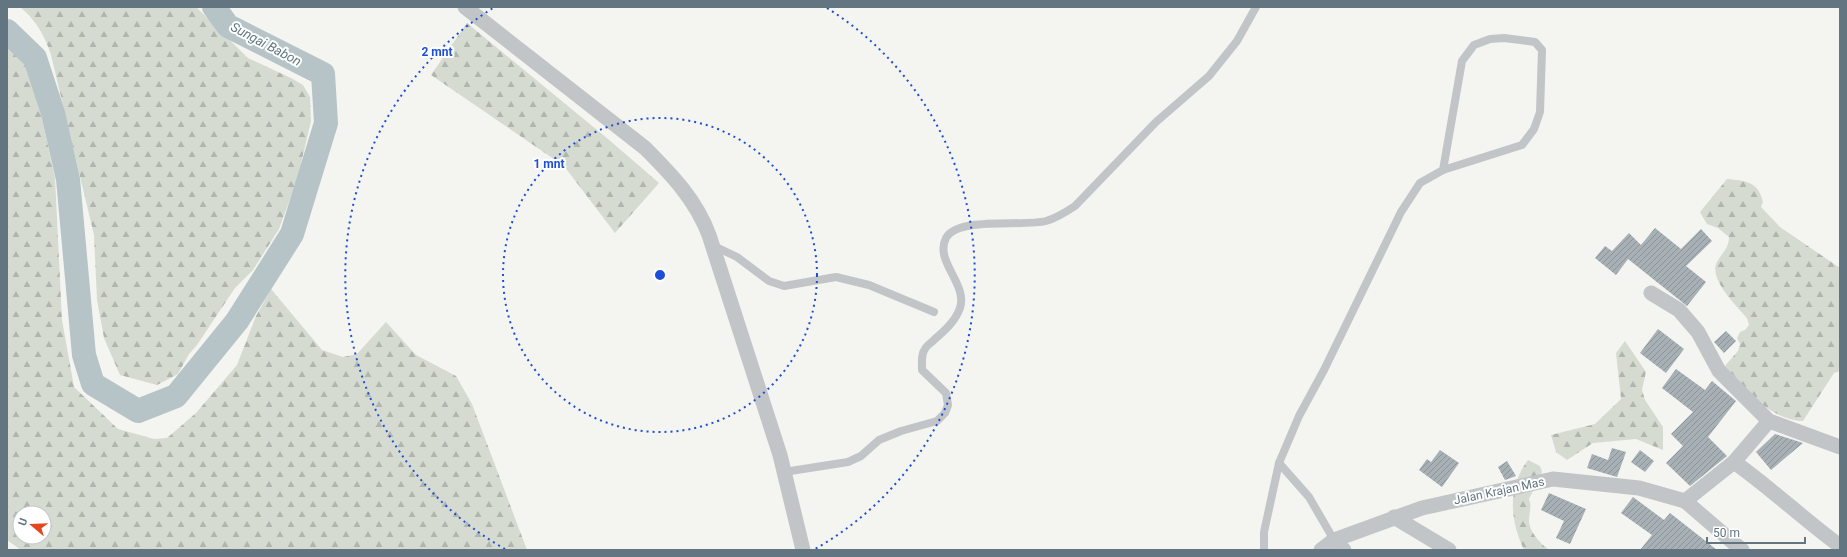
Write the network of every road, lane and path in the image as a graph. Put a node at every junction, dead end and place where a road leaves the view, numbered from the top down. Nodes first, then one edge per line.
1 (464, 7) edge
2 (1256, 7) edge
3 (1444, 170) junction
4 (712, 245) junction
5 (1651, 293) dead end
6 (934, 312) dead end
7 (1769, 421) junction
8 (1840, 447) edge
9 (1734, 462) junction
10 (1279, 463) junction
11 (784, 472) junction
12 (1685, 501) junction
13 (1394, 517) junction
14 (1339, 545) edge
15 (1840, 546) edge
16 (803, 550) edge
17 (1264, 550) edge
18 (1321, 550) edge
19 (1449, 550) edge
20 (1742, 550) edge

1 - 4 street
2 - 11 lane
3 - 3 lane
3 - 10 lane
4 - 6 lane
4 - 11 street
5 - 7 street
7 - 8 street
7 - 9 street
9 - 12 street
9 - 15 street
10 - 14 lane
10 - 17 lane
11 - 16 street
12 - 13 street, Jalan Krajan Mas
12 - 20 street
13 - 14 street, Jalan Krajan Mas
13 - 19 street
14 - 18 street, Jalan Krajan Mas

